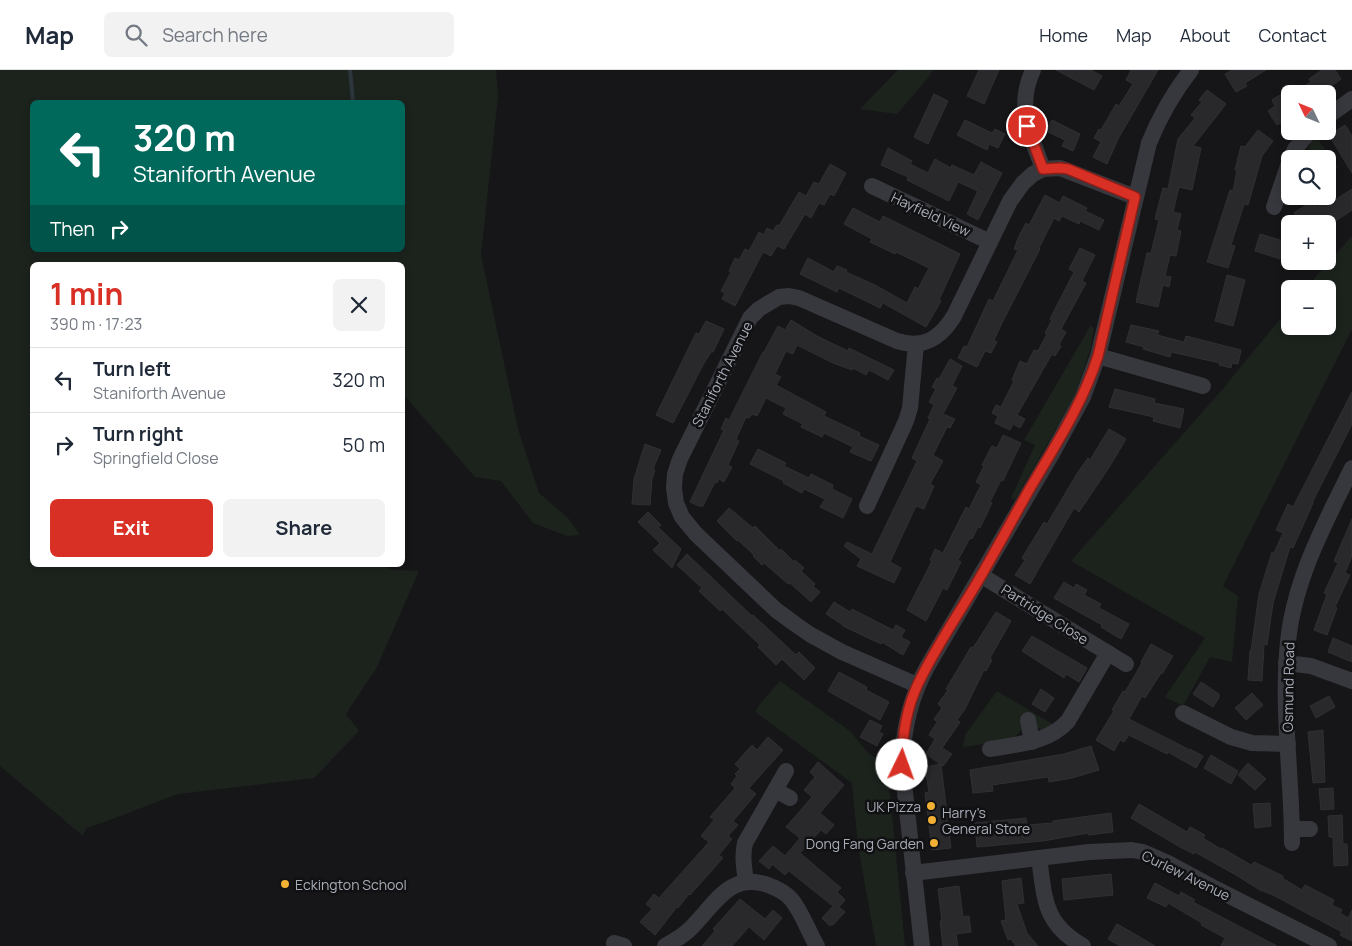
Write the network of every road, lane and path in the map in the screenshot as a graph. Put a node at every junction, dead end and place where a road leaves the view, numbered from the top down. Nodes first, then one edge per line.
1 (1032, 70) edge
2 (1190, 70) edge
3 (1352, 99) edge
4 (1336, 110) edge
5 (1302, 140) edge
6 (1294, 150) edge
7 (1043, 169) junction
8 (1281, 184) edge
9 (871, 187) dead end
10 (1135, 197) junction
11 (1273, 206) dead end
12 (990, 242) junction
13 (916, 344) junction
14 (1098, 356) junction
15 (1203, 386) dead end
16 (1352, 468) edge
17 (1347, 492) edge
18 (867, 506) dead end
19 (982, 576) junction
20 (1108, 653) junction
21 (1286, 663) junction
22 (1126, 664) dead end
23 (1352, 681) edge
24 (917, 685) junction
25 (1183, 713) dead end
26 (1028, 720) dead end
27 (1032, 742) junction
28 (1288, 744) junction
29 (990, 749) dead end
30 (786, 771) dead end
31 (775, 790) junction
32 (790, 798) dead end
33 (1310, 829) dead end
34 (1039, 858) junction
35 (913, 872) junction
36 (746, 882) junction
37 (665, 946) edge
38 (817, 946) edge
39 (922, 946) edge
40 (1083, 946) edge
41 (1329, 946) edge

1 - 7 street
2 - 10 street
3 - 4 street
5 - 6 street
7 - 10 street
7 - 12 street
8 - 11 street
9 - 12 street, Hayfield View
10 - 14 street
12 - 13 street
13 - 18 street
13 - 24 street, Staniforth Avenue
14 - 15 street
14 - 19 street
16 - 17 street, Osmund Road
17 - 21 street, Osmund Road
19 - 20 street, Partridge Close
19 - 24 street
20 - 22 street, Partridge Close
20 - 27 street
21 - 23 street
21 - 28 street, Osmund Road
24 - 35 street
25 - 28 street
26 - 27 street
27 - 29 street
28 - 33 street, Osmund Road
30 - 31 street
31 - 32 street
31 - 36 street
34 - 35 street, Curlew Avenue
34 - 40 street
34 - 41 street, Curlew Avenue
35 - 39 street
36 - 37 street
36 - 38 street

